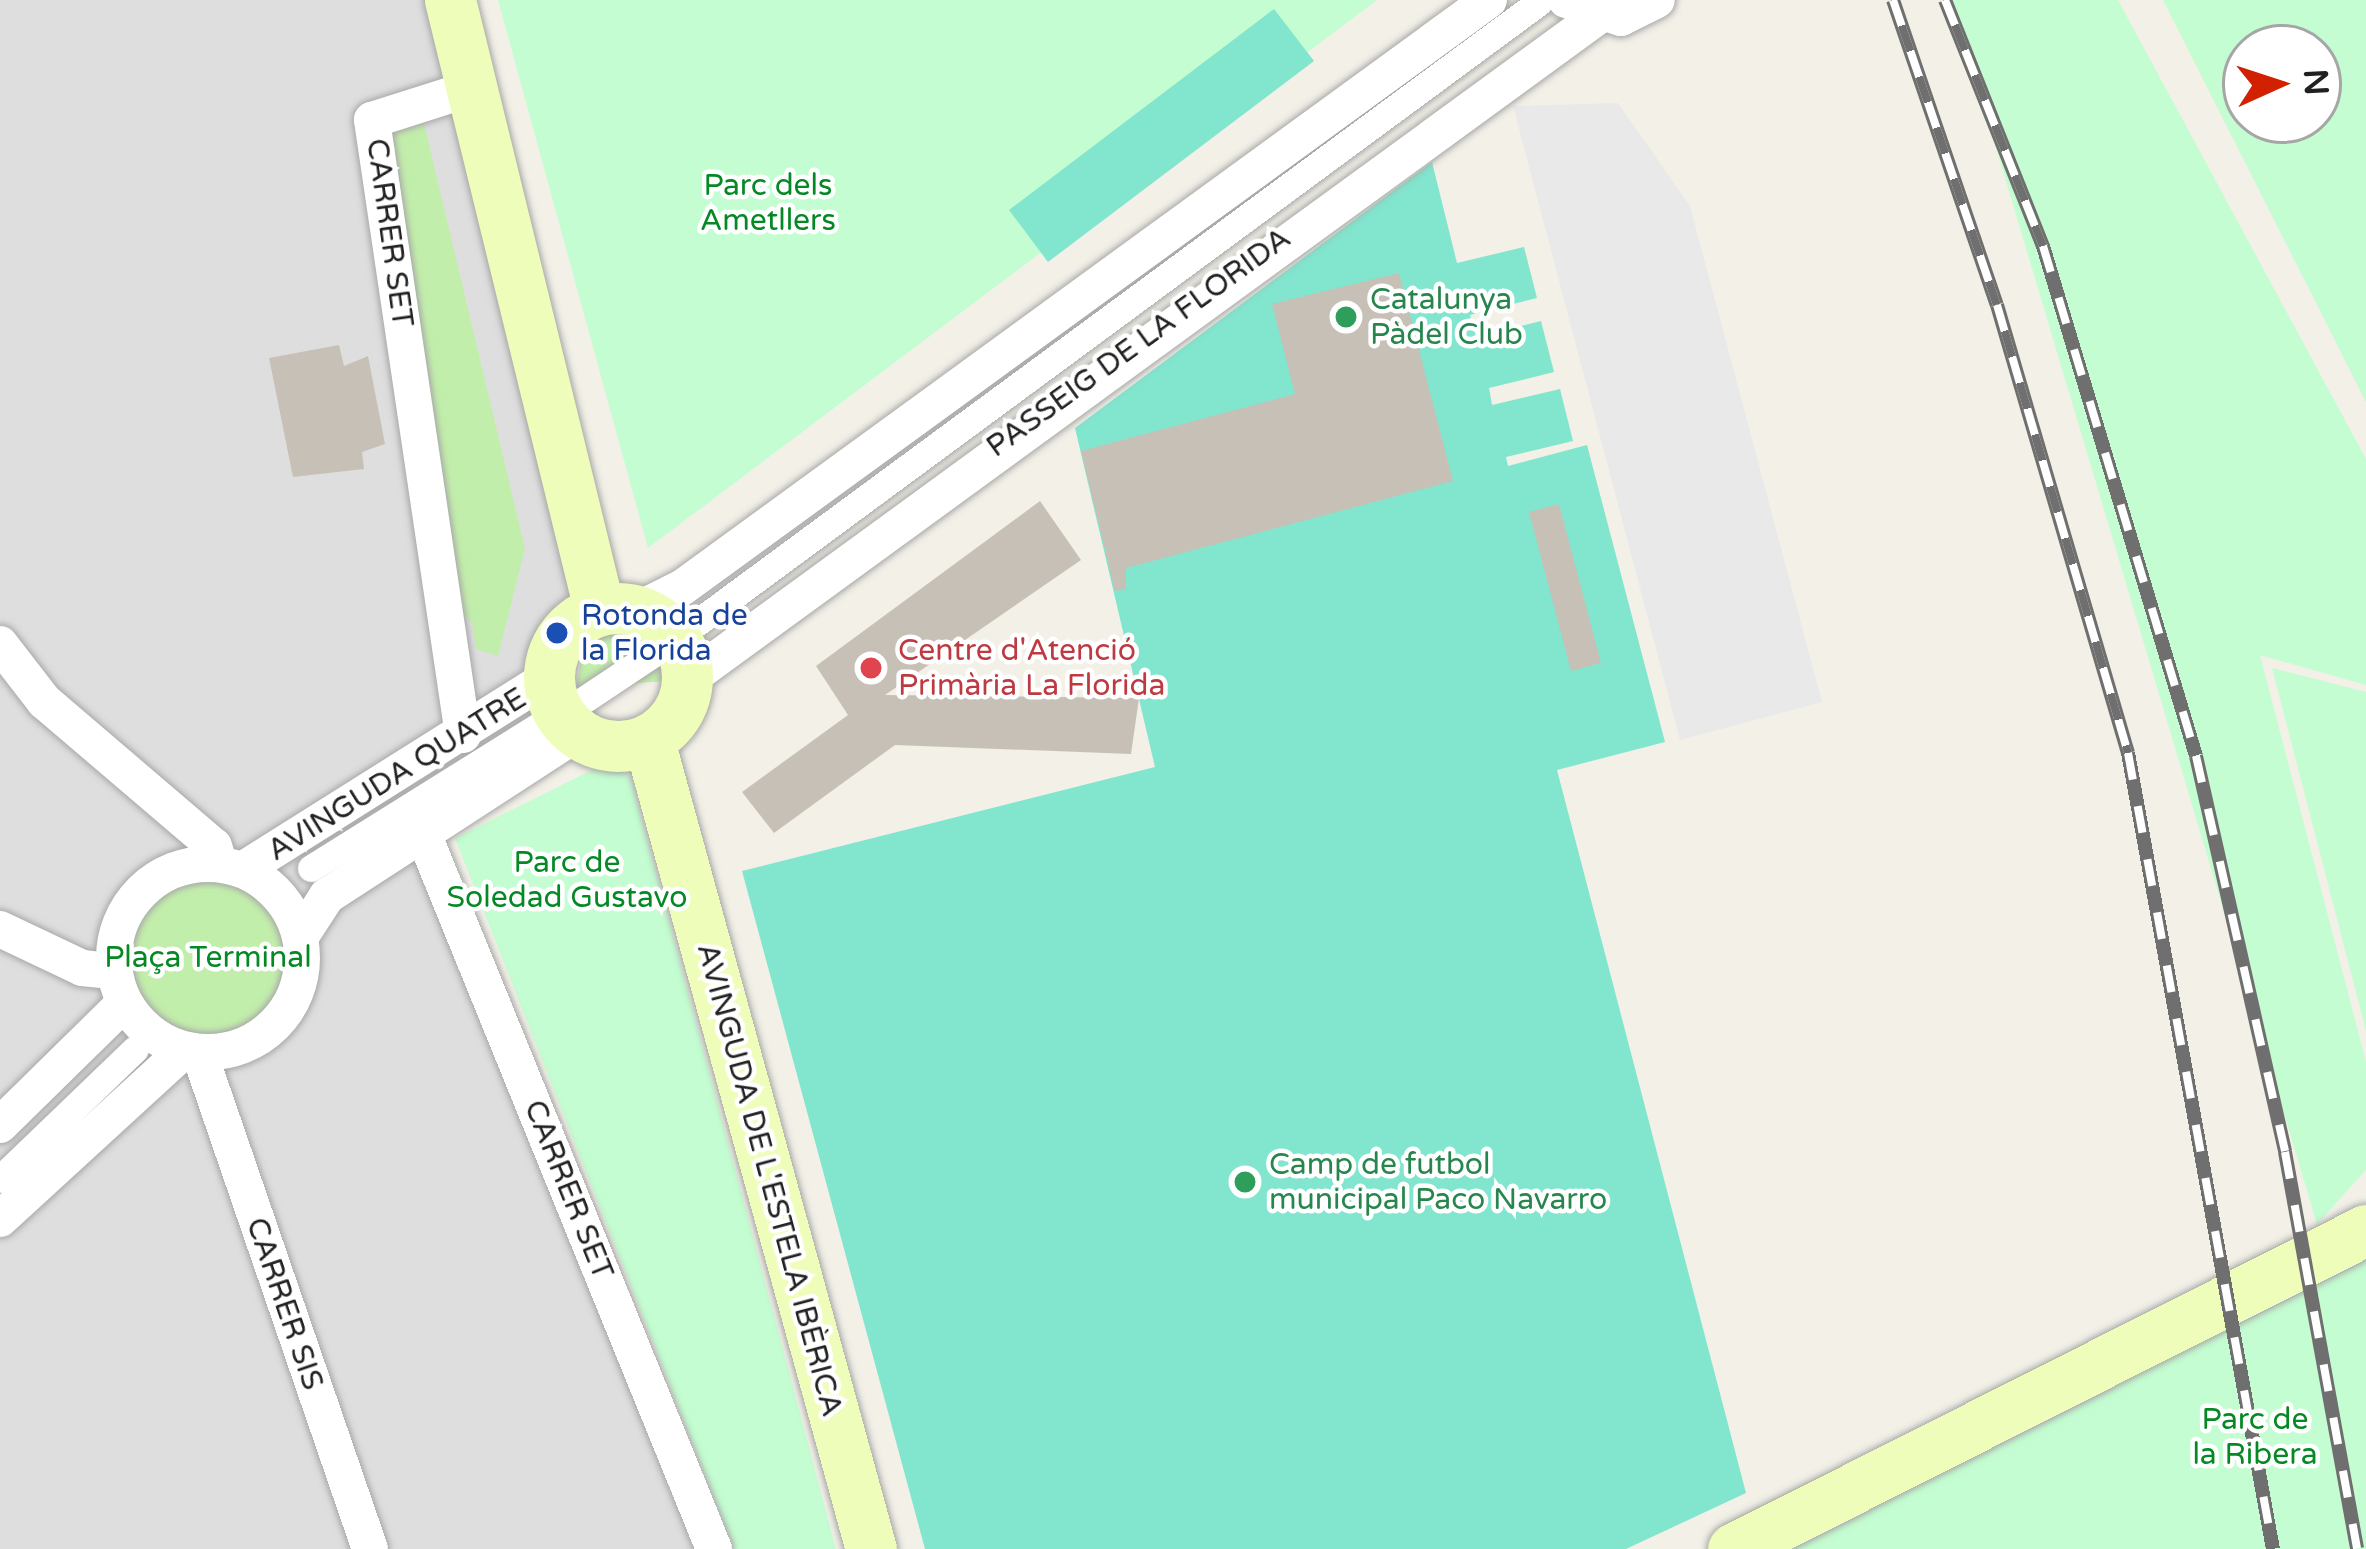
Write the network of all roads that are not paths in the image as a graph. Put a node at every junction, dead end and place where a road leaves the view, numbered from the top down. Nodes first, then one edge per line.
1 (450, 0) edge
2 (1489, 0) edge
3 (1658, 0) edge
4 (1567, 6) edge
5 (472, 88) junction
6 (654, 636) junction
7 (0, 644) edge
8 (563, 708) junction
9 (463, 735) junction
10 (649, 741) junction
11 (422, 831) junction
12 (232, 865) junction
13 (310, 868) dead end
14 (0, 929) edge
15 (301, 936) junction
16 (118, 987) junction
17 (135, 1049) dead end
18 (190, 1056) junction
19 (0, 1125) edge
20 (0, 1179) edge
21 (0, 1219) edge
22 (2366, 1230) edge
23 (370, 1549) edge
24 (714, 1549) edge
25 (871, 1549) edge
26 (1733, 1549) edge

1 - 5 main road
2 - 6 street
3 - 4 street, PASSEIG DE LA FLORIDA
4 - 6 street, PASSEIG DE LA FLORIDA
4 - 6 street, PASSEIG DE LA FLORIDA
5 - 6 main road
5 - 9 street, CARRER SET
6 - 8 street
6 - 8 main road
6 - 10 main road
7 - 12 street
8 - 9 street, AVINGUDA QUATRE
8 - 10 main road
8 - 11 street, AVINGUDA QUATRE
8 - 13 street, AVINGUDA QUATRE
9 - 12 street, AVINGUDA QUATRE
10 - 25 main road, AVINGUDA DE L'ESTELA IBÈRICA
11 - 15 street, AVINGUDA QUATRE
11 - 24 street, CARRER SET
12 - 15 street
12 - 16 street
14 - 16 street
15 - 18 street
16 - 18 street
16 - 19 street
17 - 20 street
18 - 21 street
18 - 23 street, CARRER SIS
22 - 26 main road

